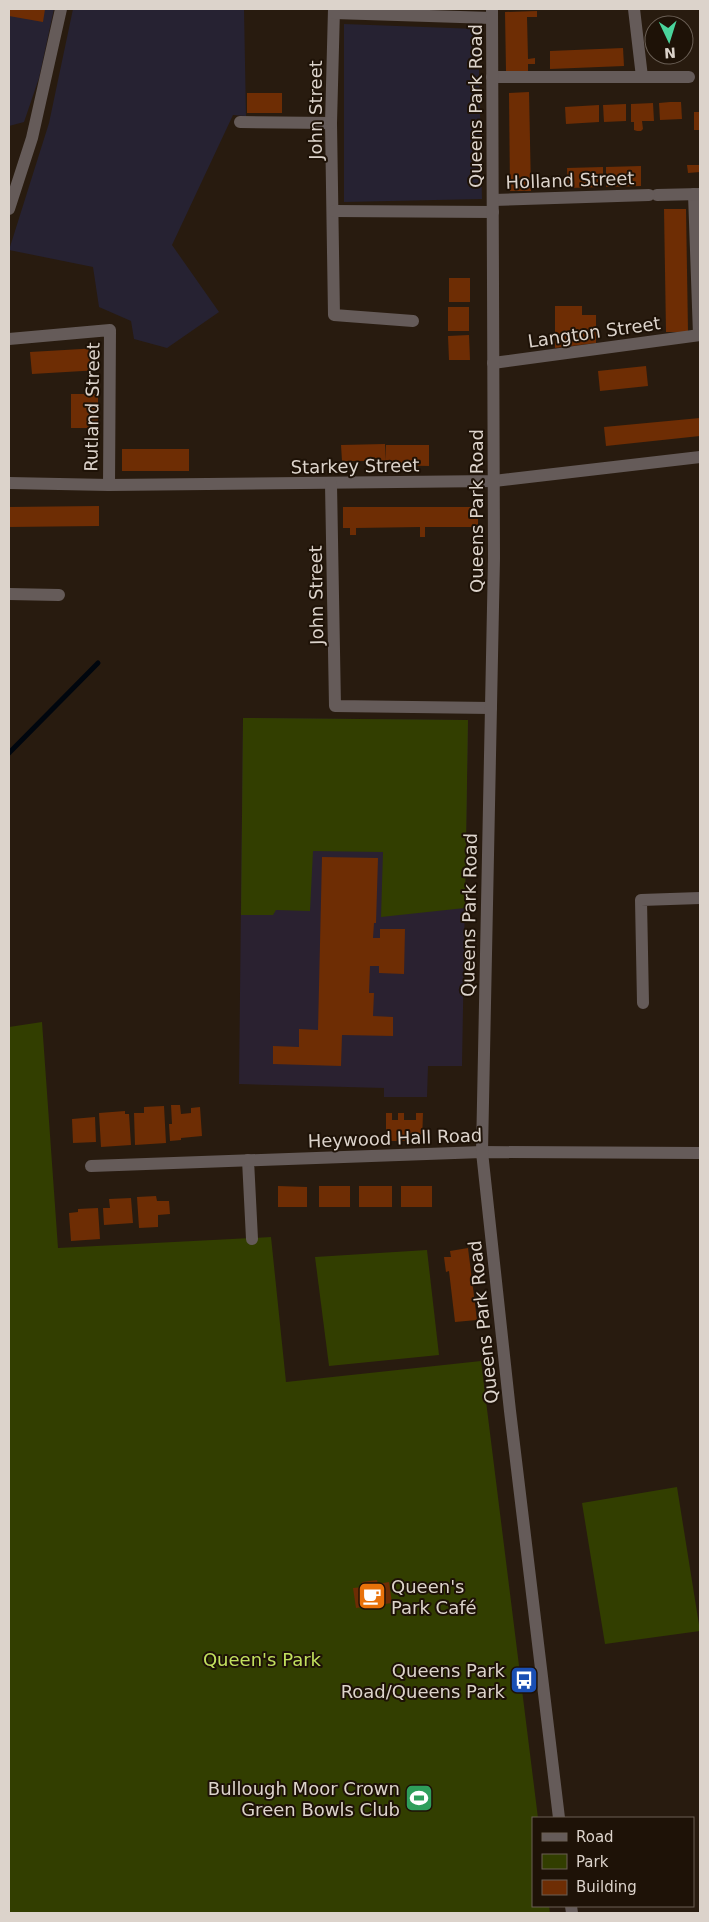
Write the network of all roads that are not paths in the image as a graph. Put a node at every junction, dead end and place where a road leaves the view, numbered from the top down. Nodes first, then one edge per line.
1 (61, 9) edge
2 (634, 9) edge
3 (334, 11) edge
4 (492, 14) edge
5 (492, 77) junction
6 (642, 77) junction
7 (689, 77) dead end
8 (240, 122) dead end
9 (331, 123) junction
10 (697, 194) edge
11 (493, 206) junction
12 (9, 209) edge
13 (334, 211) junction
14 (413, 321) dead end
15 (700, 335) edge
16 (9, 339) edge
17 (493, 364) junction
18 (700, 457) edge
19 (494, 481) junction
20 (9, 483) edge
21 (331, 484) junction
22 (109, 485) junction
23 (9, 594) edge
24 (59, 595) dead end
25 (491, 708) junction
26 (700, 898) edge
27 (643, 1003) dead end
28 (482, 1152) junction
29 (700, 1153) edge
30 (248, 1160) junction
31 (91, 1166) dead end
32 (252, 1239) dead end
33 (559, 1817) edge

1 - 12 street
2 - 6 street
3 - 4 street
3 - 9 street, John Street
4 - 5 street, Queens Park Road
5 - 6 street
5 - 11 street, Queens Park Road
6 - 7 street
8 - 9 street
9 - 13 street, John Street
10 - 11 street, Holland Street
10 - 15 street
11 - 13 street, Holland Street
11 - 17 street, Queens Park Road
13 - 14 street, John Street
15 - 17 street, Langton Street
16 - 22 street, Rutland Street
17 - 19 street, Queens Park Road
18 - 19 street, Starkey Street
19 - 21 street, Starkey Street
19 - 25 street, Queens Park Road
20 - 22 street, Starkey Street
21 - 22 street, Starkey Street
21 - 25 street, John Street
23 - 24 street
25 - 28 street, Queens Park Road
26 - 27 street
28 - 29 street, Heywood Hall Road
28 - 30 street, Heywood Hall Road
28 - 33 street, Queens Park Road
30 - 31 street, Heywood Hall Road
30 - 32 street

